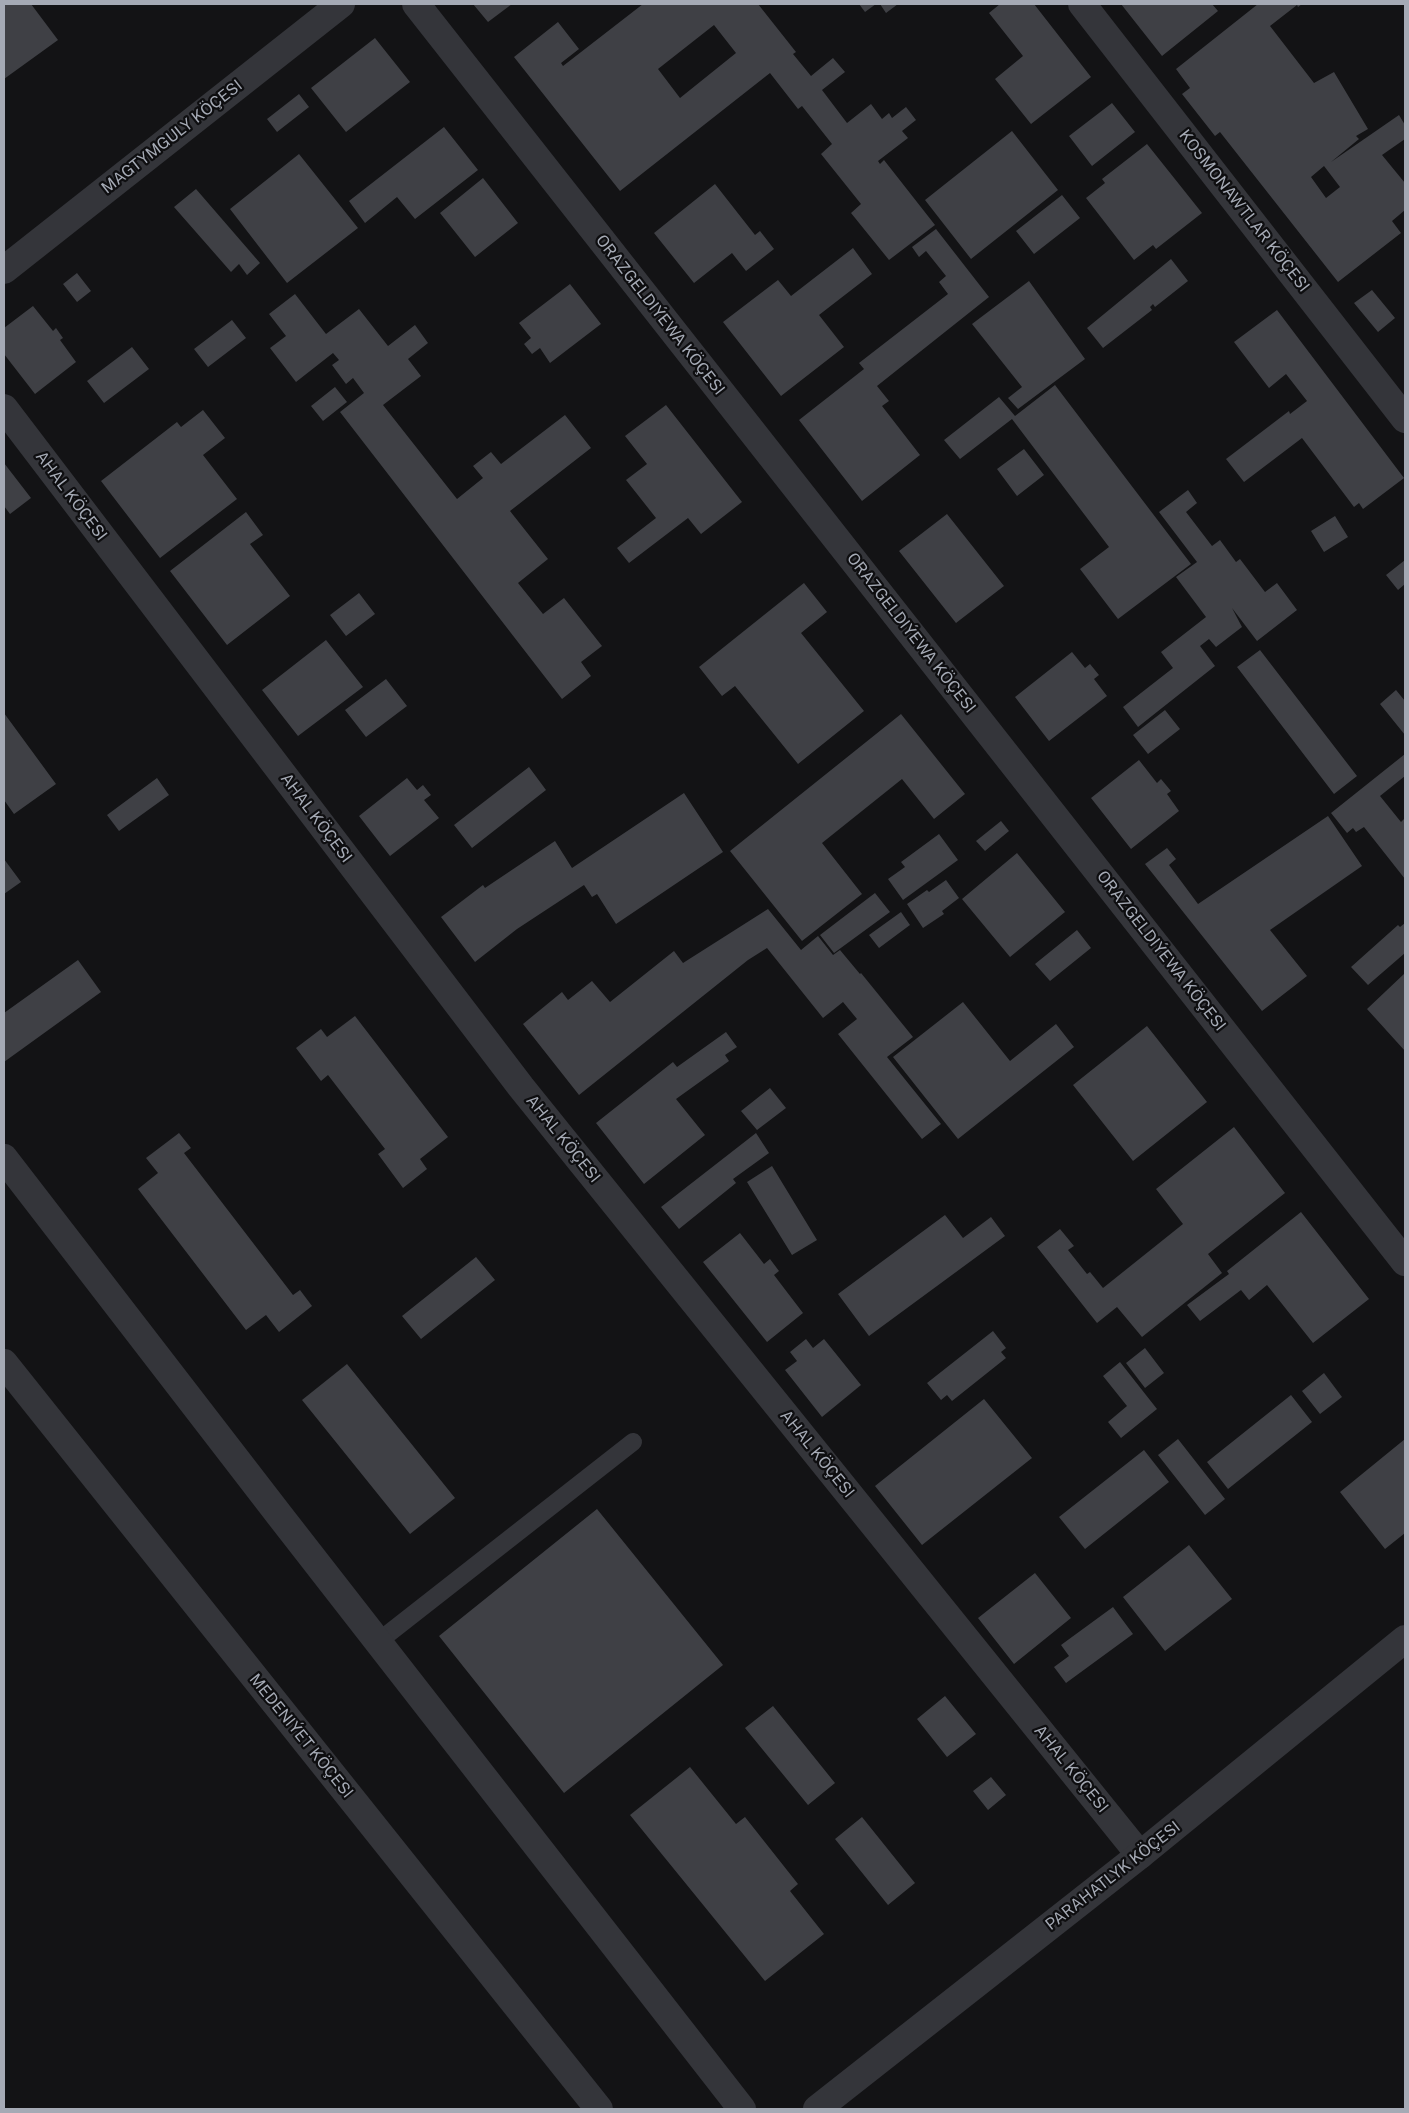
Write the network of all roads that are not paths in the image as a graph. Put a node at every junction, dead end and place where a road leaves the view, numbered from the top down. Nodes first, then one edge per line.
1 (341, 4) edge
2 (416, 4) edge
3 (1082, 4) edge
4 (4, 270) edge
5 (4, 408) edge
6 (1405, 419) edge
7 (4, 1158) edge
8 (1405, 1262) edge
9 (4, 1363) edge
10 (633, 1442) dead end
11 (1405, 1639) edge
12 (379, 1641) junction
13 (1140, 1855) junction
14 (599, 2109) edge
15 (742, 2109) edge
16 (817, 2109) edge

1 - 4 street, MAGTYMGULY KÖÇESI
2 - 8 street, ORAZGELDIÝEWA KÖÇESI
3 - 6 street, KOSMONAWTLAR KÖÇESI
5 - 13 street, AHAL KÖÇESI
7 - 12 street
9 - 14 street, MEDENIÝET KÖÇESI
10 - 12 lane
11 - 13 street, PARAHATLYK KÖÇESI
12 - 15 street
13 - 16 street, PARAHATLYK KÖÇESI

